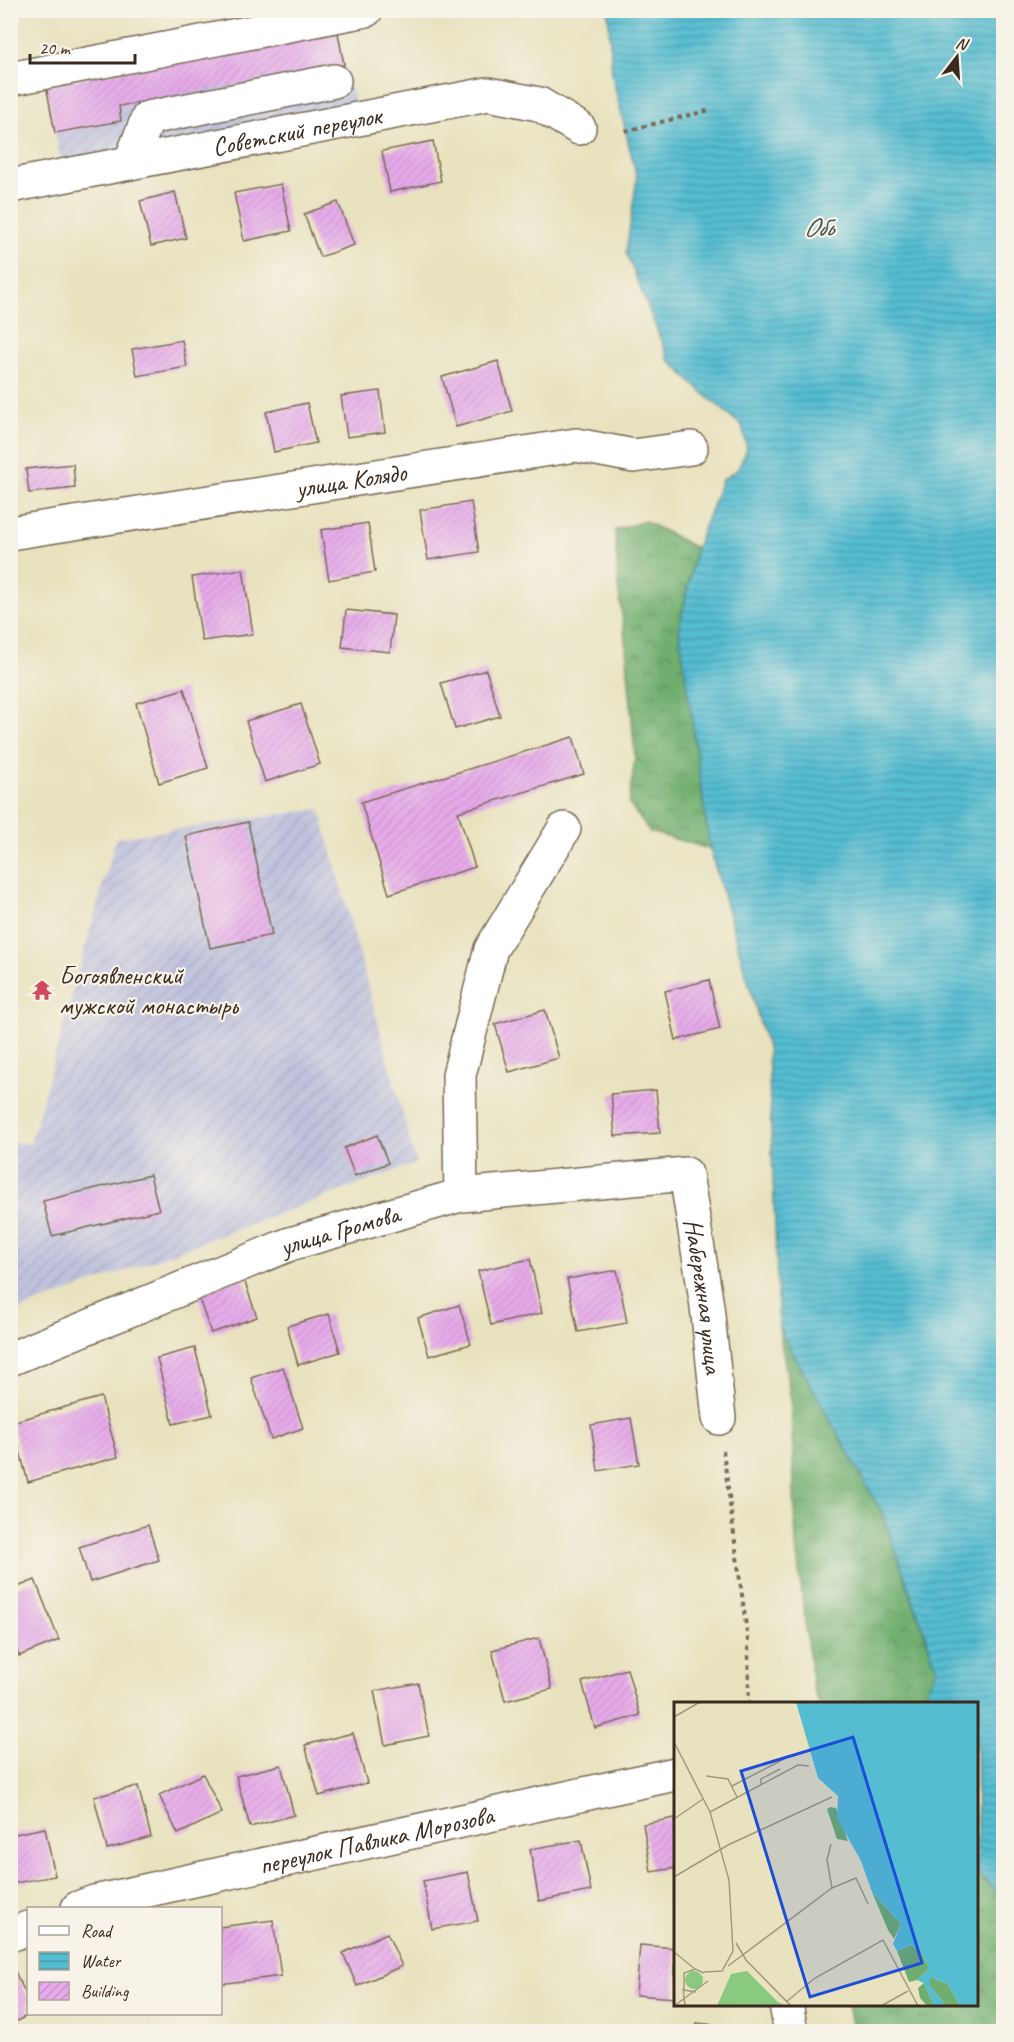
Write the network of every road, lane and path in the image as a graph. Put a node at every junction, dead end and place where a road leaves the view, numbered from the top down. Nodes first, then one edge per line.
1 (366, 10) edge
2 (10, 79) edge
3 (334, 81) dead end
4 (710, 110) dead end
5 (579, 128) dead end
6 (625, 131) dead end
7 (130, 162) junction
8 (10, 186) edge
9 (691, 448) dead end
10 (10, 533) edge
11 (564, 829) dead end
12 (686, 1174) joint
13 (460, 1195) junction
14 (10, 1359) edge
15 (719, 1418) joint
16 (749, 1702) edge
17 (674, 1774) edge
18 (81, 1907) edge
19 (27, 1928) edge
20 (10, 1935) edge
21 (786, 2006) edge
22 (791, 2031) edge

1 - 2 street
3 - 7 street
4 - 6 path
5 - 7 street, Советский переулок
7 - 8 street, Советский переулок
9 - 10 street, улица Колядо
11 - 13 street
12 - 13 street, улица Громова
12 - 15 street, Набережная улица
13 - 14 street, улица Громова
15 - 16 path
17 - 18 street, переулок Павлика Морозова
19 - 20 street
21 - 22 street

